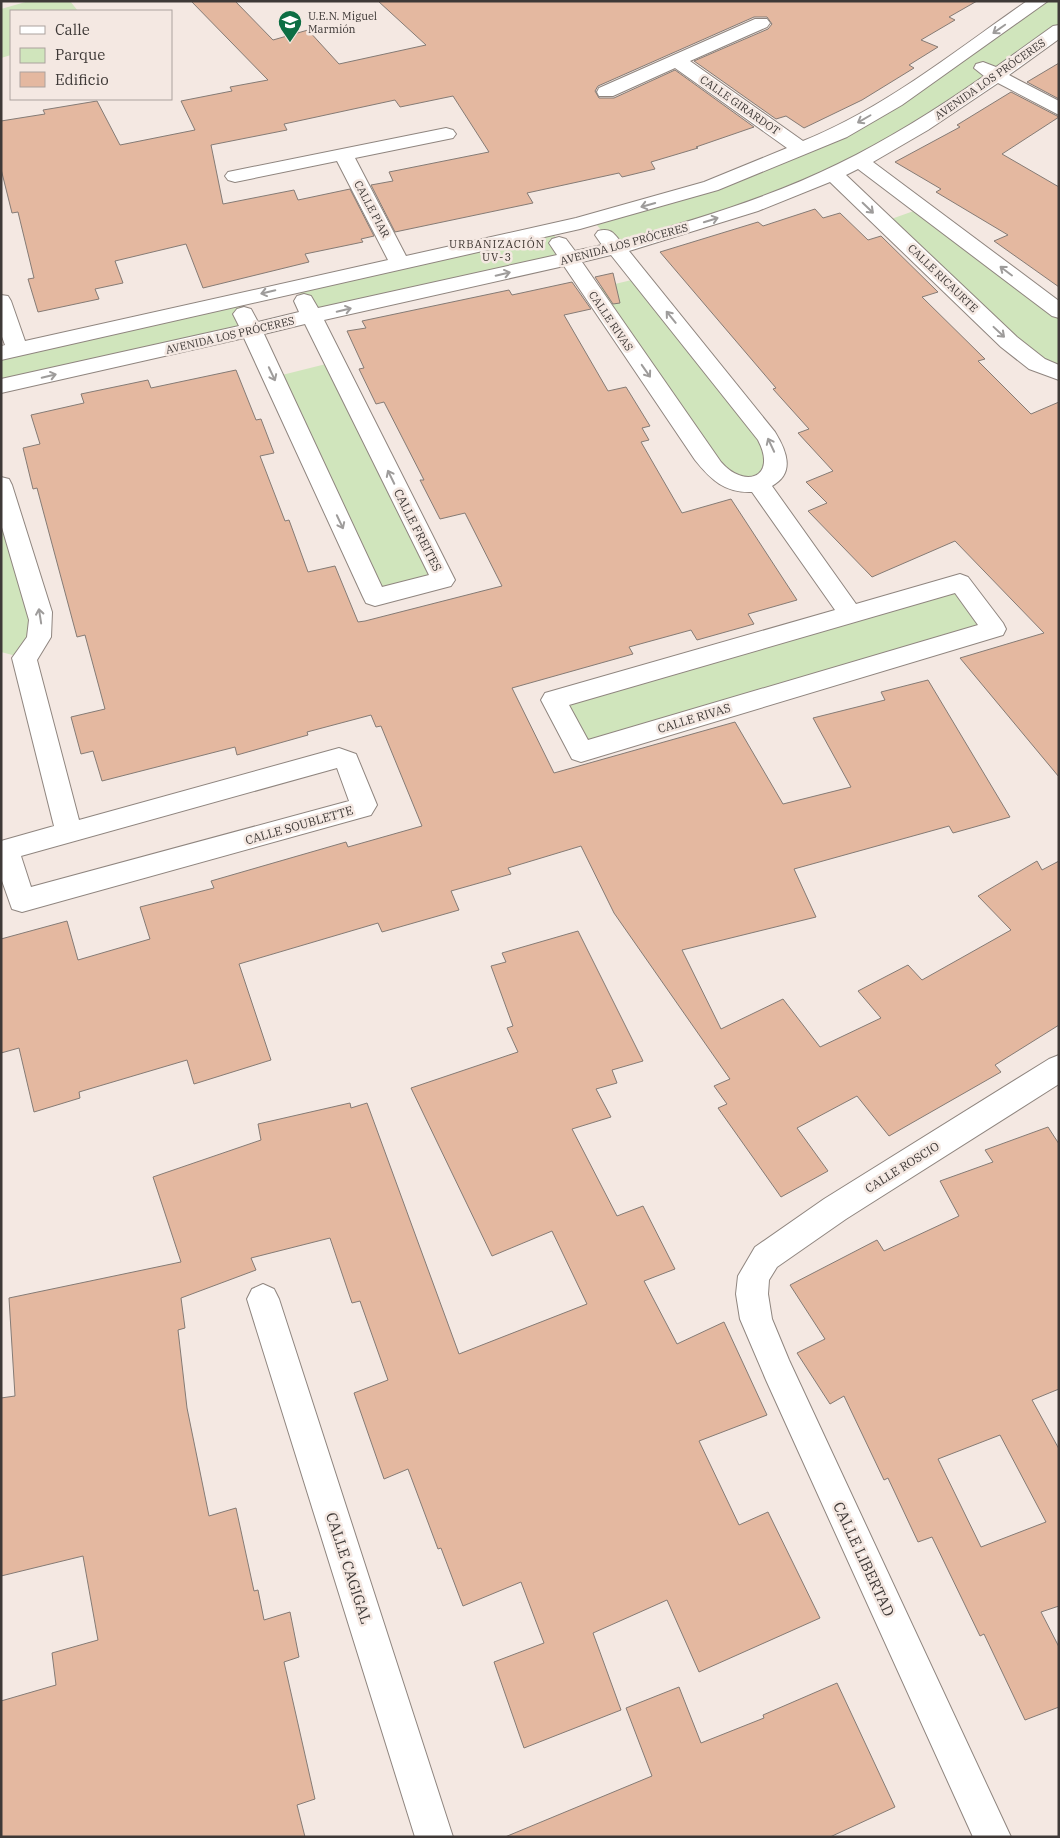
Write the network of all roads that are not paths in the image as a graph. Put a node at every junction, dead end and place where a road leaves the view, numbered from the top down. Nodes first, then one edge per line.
1 (1039, 1) edge
2 (761, 23) dead end
3 (1059, 30) edge
4 (959, 57) junction
5 (677, 61) junction
6 (998, 75) junction
7 (606, 92) dead end
8 (1059, 109) edge
9 (446, 134) dead end
10 (803, 150) junction
11 (343, 154) junction
12 (860, 161) junction
13 (833, 174) junction
14 (235, 176) dead end
15 (593, 220) junction
16 (551, 230) junction
17 (615, 248) junction
18 (569, 258) junction
19 (400, 263) junction
20 (296, 286) junction
21 (237, 299) junction
22 (1, 301) edge
23 (1059, 311) edge
24 (312, 317) junction
25 (252, 330) junction
26 (9, 351) edge
27 (1059, 374) edge
28 (1, 386) edge
29 (758, 484) junction
30 (1, 485) edge
31 (850, 614) junction
32 (13, 655) edge
33 (69, 834) junction
34 (1056, 1074) edge
35 (754, 1276) joint
36 (263, 1299) dead end
37 (434, 1837) edge
38 (992, 1837) edge

1 -> 4 street
2 - 5 street
3 - 6 street, AVENIDA LOS PRÓCERES
4 - 6 street
4 -> 10 street
5 - 7 street
5 - 10 street, CALLE GIRARDOT
6 - 8 street
6 - 12 street, AVENIDA LOS PRÓCERES
9 - 11 street
10 -> 15 street
11 - 14 street
11 - 19 street, CALLE PIAR
12 - 13 street, AVENIDA LOS PRÓCERES
23 -> 12 street
17 -> 13 street, AVENIDA LOS PRÓCERES
13 -> 27 street, CALLE RICAURTE
15 - 16 street
15 - 17 street
16 - 18 street, CALLE RIVAS
16 - 19 street
17 - 18 street, AVENIDA LOS PRÓCERES
29 -> 17 street
24 -> 18 street, AVENIDA LOS PRÓCERES
18 -> 29 street, CALLE RIVAS
19 - 20 street
20 -> 21 street
20 - 24 street, CALLE FREITES
21 - 25 street, CALLE FREITES
21 - 26 street
22 - 26 street
24 - 25 street, AVENIDA LOS PRÓCERES
25 -> 24 street, CALLE FREITES
28 -> 25 street, AVENIDA LOS PRÓCERES
29 - 31 street
32 -> 30 street
31 - 31 street, CALLE RIVAS
32 - 33 street
33 - 33 street, CALLE SOUBLETTE
34 - 35 street, CALLE ROSCIO
35 - 38 street, CALLE LIBERTAD
36 - 37 street, CALLE CAGIGAL

